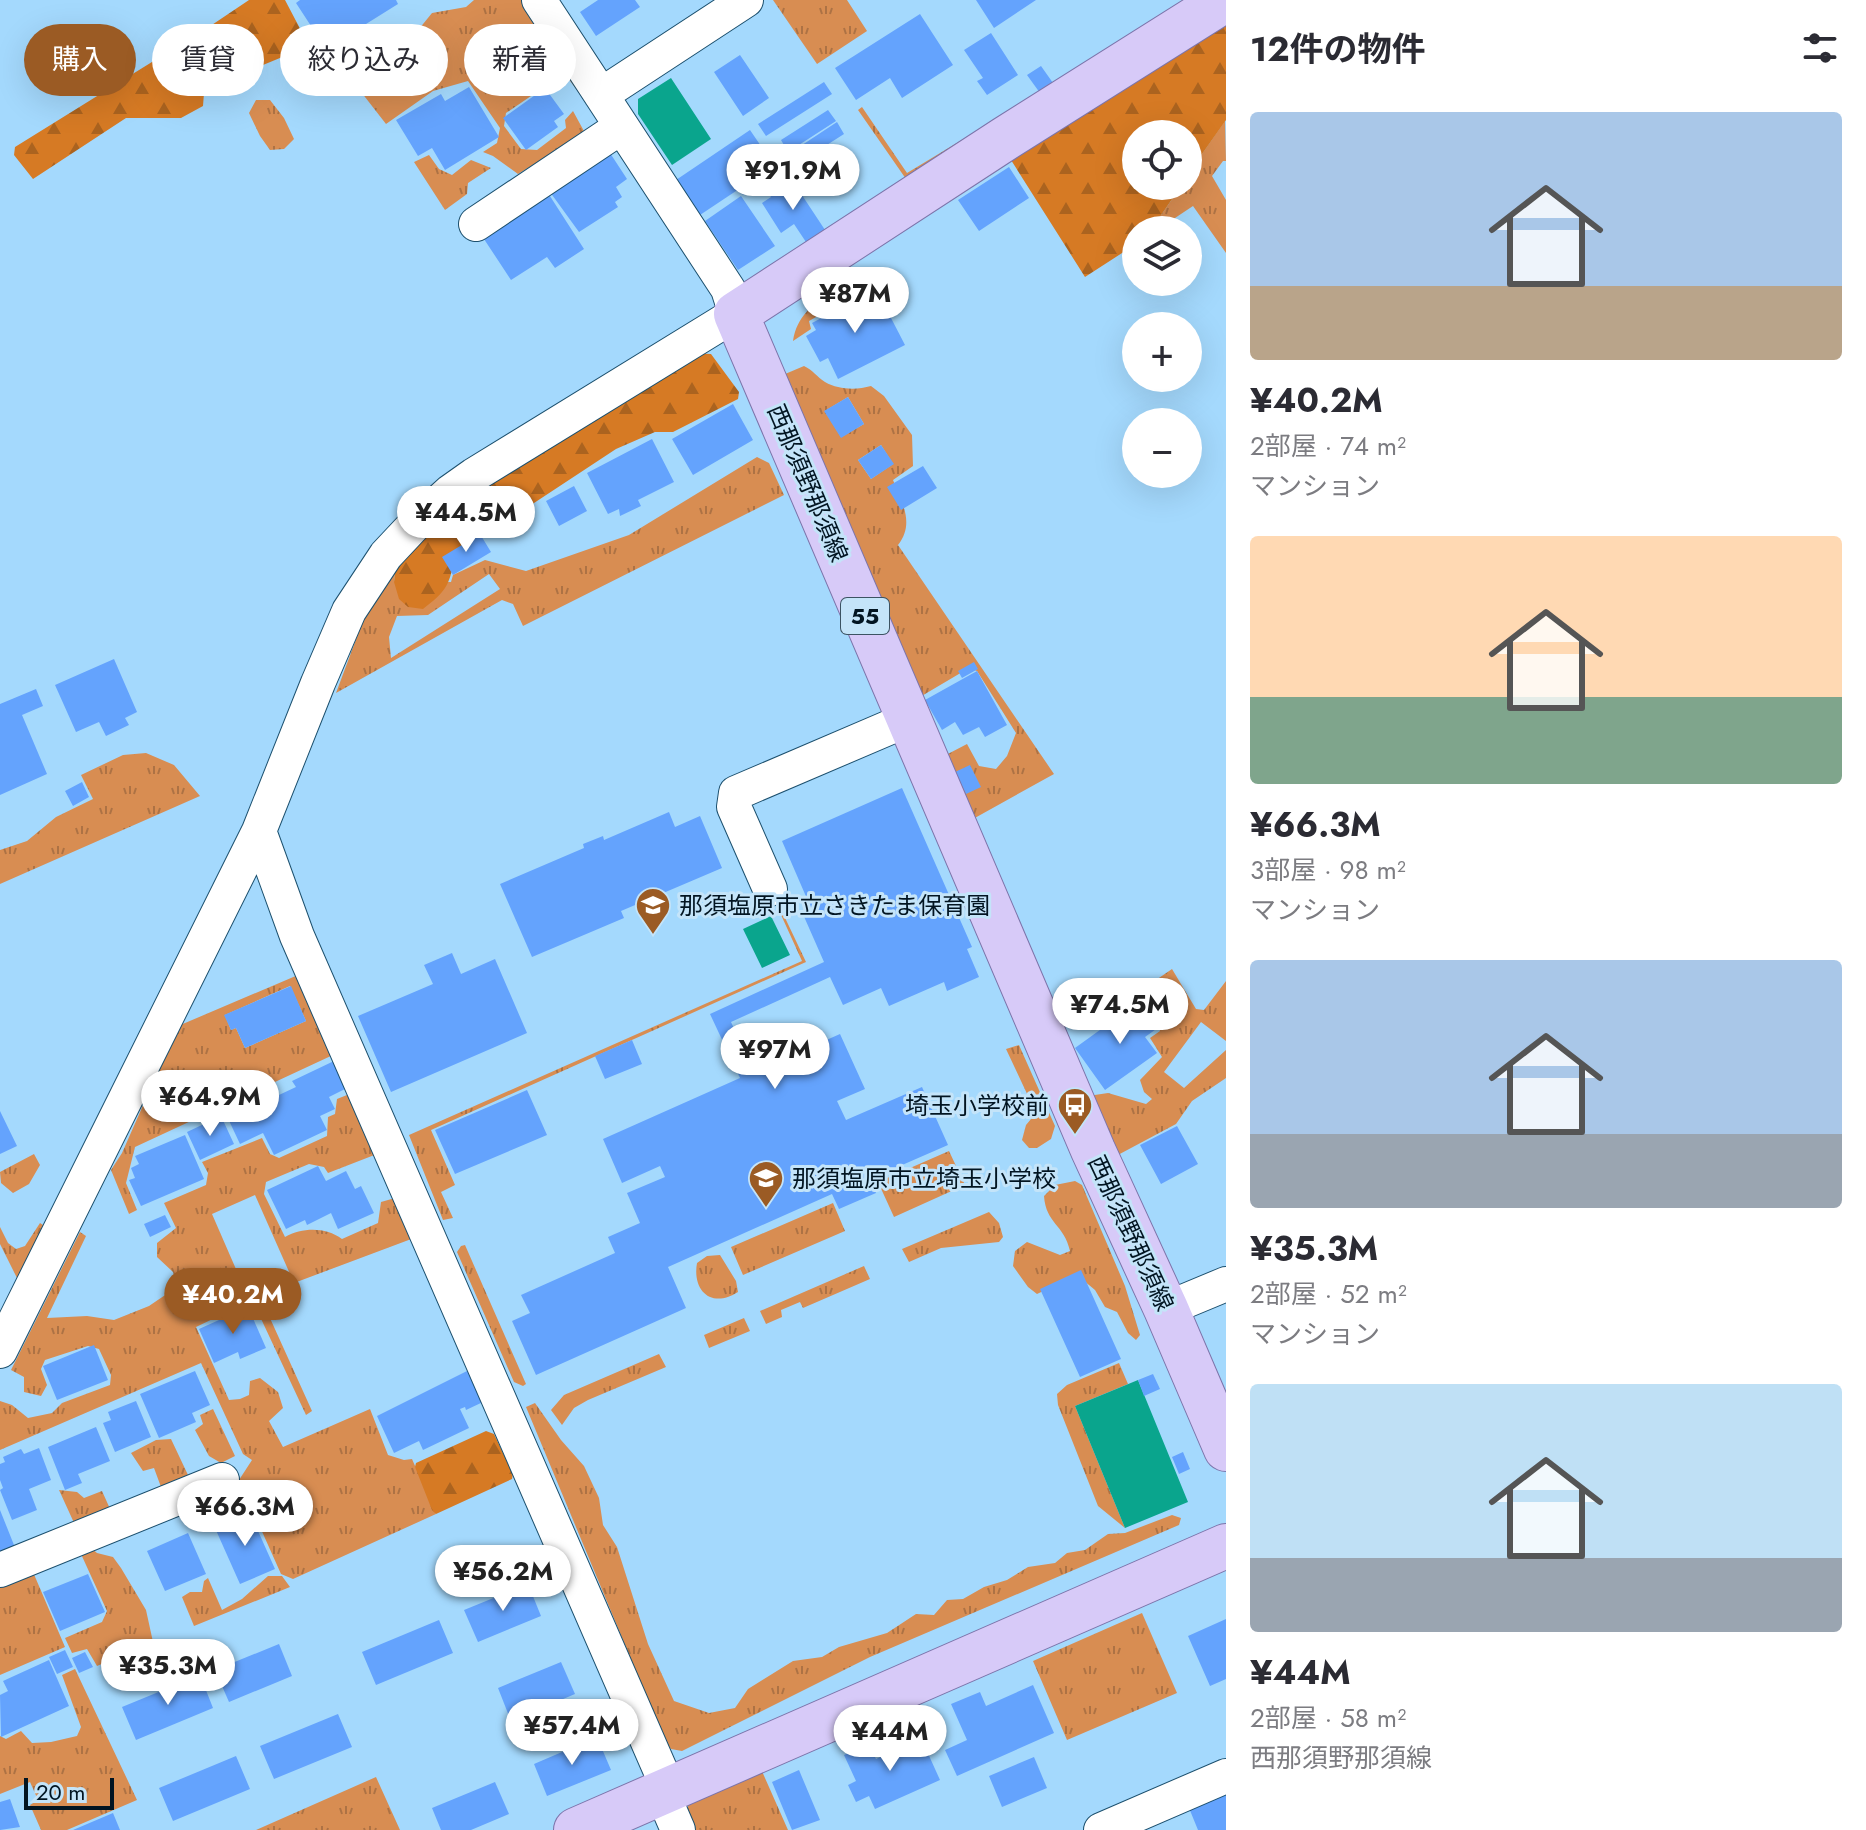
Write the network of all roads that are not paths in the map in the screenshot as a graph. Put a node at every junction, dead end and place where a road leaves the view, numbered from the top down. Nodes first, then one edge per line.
1 (539, 0) edge
2 (1225, 0) edge
3 (739, 2) edge
4 (601, 95) junction
5 (621, 127) junction
6 (476, 224) dead end
7 (736, 314) junction
8 (909, 719) junction
9 (259, 831) junction
10 (770, 889) dead end
11 (1226, 1284) edge
12 (1166, 1309) junction
13 (0, 1351) edge
14 (1226, 1449) edge
15 (222, 1480) dead end
16 (1226, 1546) edge
17 (0, 1570) edge
18 (1226, 1776) edge
19 (670, 1804) edge
20 (576, 1830) edge
21 (1101, 1830) edge

1 - 4 street
2 - 7 main road
3 - 4 street
4 - 5 street
5 - 6 street
5 - 7 street
7 - 8 main road, 西那須野那須線 / 55
7 - 9 street
8 - 10 street
8 - 12 main road, 西那須野那須線 / 55
9 - 13 street
9 - 19 street
11 - 12 street
12 - 14 main road, 西那須野那須線 / 55
15 - 17 street
16 - 19 main road
18 - 21 street
19 - 20 main road

